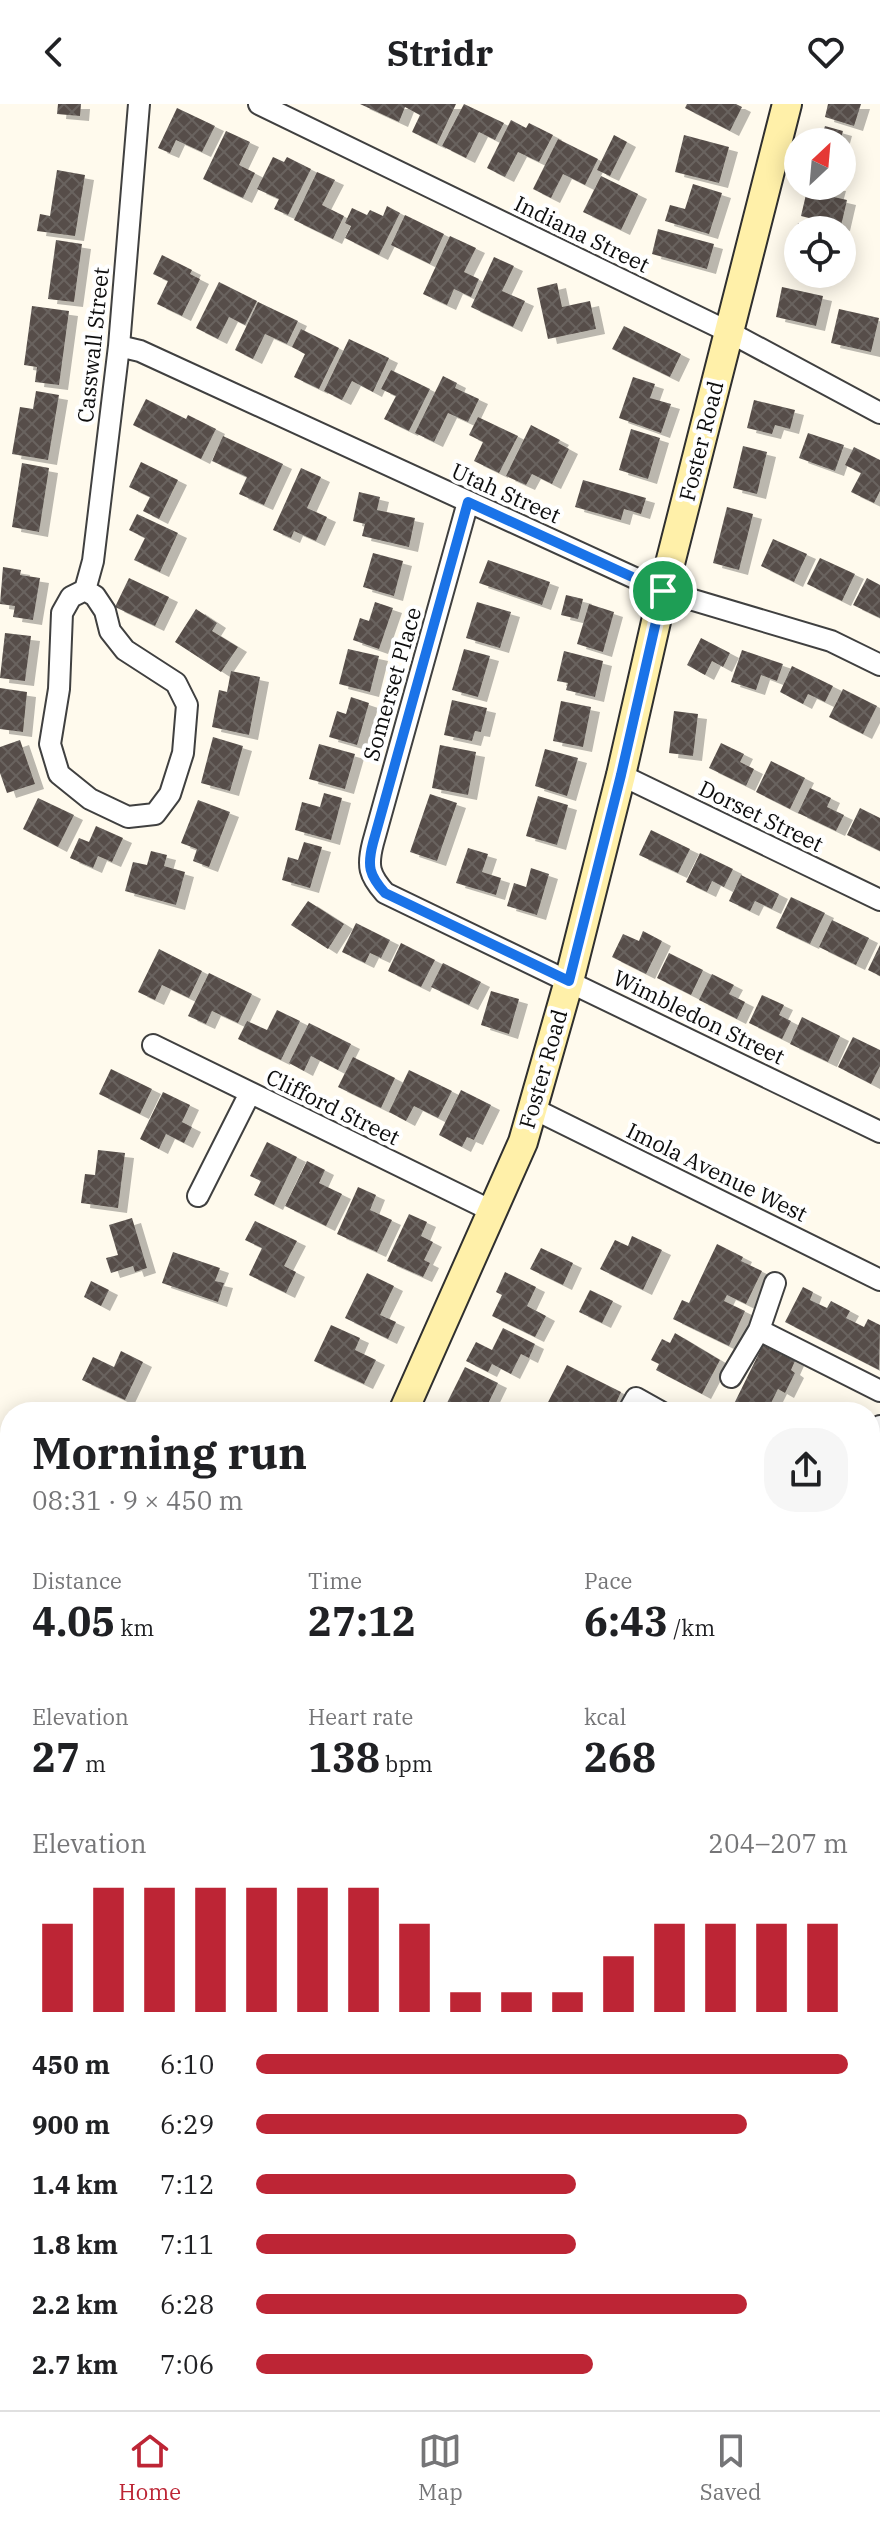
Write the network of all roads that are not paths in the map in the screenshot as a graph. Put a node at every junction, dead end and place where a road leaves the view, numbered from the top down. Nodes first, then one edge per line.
1 (139, 104) edge
2 (259, 104) edge
3 (787, 104) edge
4 (729, 332) junction
5 (119, 346) junction
6 (880, 413) edge
7 (468, 502) junction
8 (85, 590) junction
9 (663, 591) junction
10 (880, 665) edge
11 (621, 775) junction
12 (372, 879) joint
13 (880, 900) edge
14 (569, 981) junction
15 (153, 1045) dead end
16 (250, 1093) junction
17 (532, 1108) junction
18 (880, 1132) edge
19 (198, 1196) dead end
20 (492, 1211) junction
21 (880, 1280) edge
22 (775, 1283) dead end
23 (759, 1330) junction
24 (731, 1377) dead end
25 (880, 1391) edge
26 (407, 1402) edge

1 - 5 street, Casswall Street
2 - 4 street, Indiana Street
3 - 4 street, Foster Road
4 - 6 street, Indiana Street
4 - 9 street, Foster Road
5 - 7 street, Utah Street
5 - 8 street, Casswall Street
7 - 9 street, Utah Street
7 - 12 street, Somerset Place
8 - 8 street, Casswall Street
9 - 10 street, Utah Street
9 - 11 street, Foster Road
11 - 13 street, Dorset Street
11 - 14 street, Foster Road
12 - 14 street, Wimbledon Street
14 - 17 street, Foster Road
14 - 18 street, Wimbledon Street
15 - 16 street, Clifford Street
16 - 19 street
16 - 20 street, Clifford Street
17 - 20 street, Foster Road
17 - 21 street, Imola Avenue West
20 - 26 street, Foster Road
22 - 23 street
23 - 24 street
23 - 25 street

